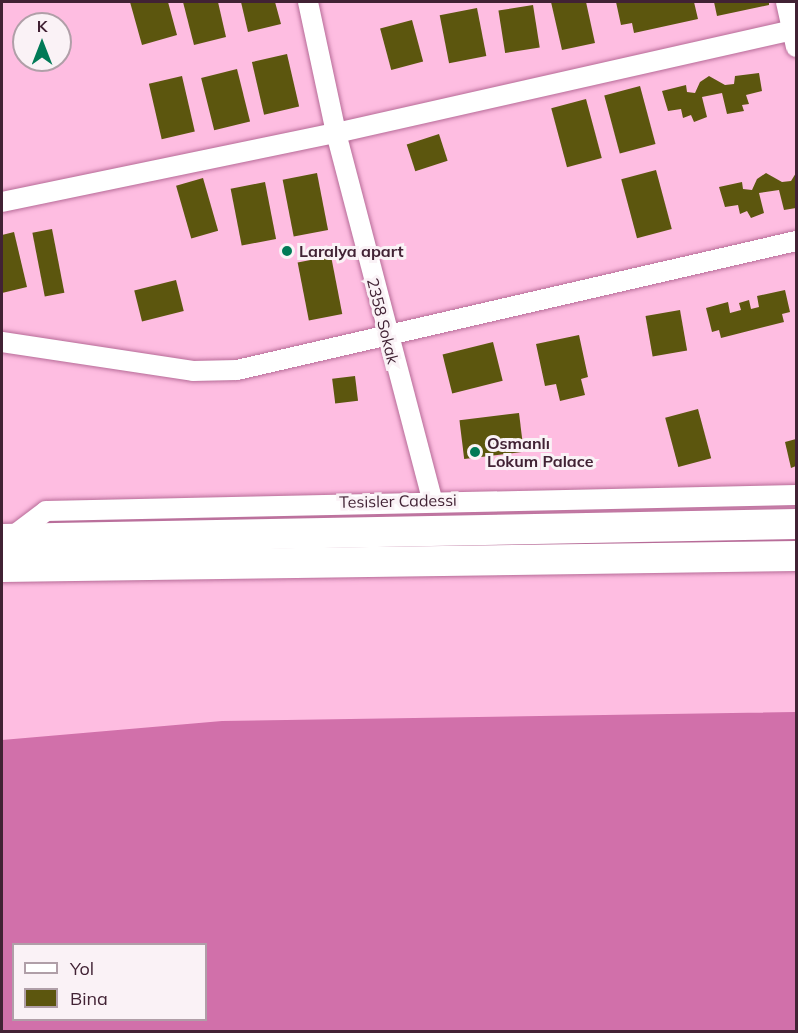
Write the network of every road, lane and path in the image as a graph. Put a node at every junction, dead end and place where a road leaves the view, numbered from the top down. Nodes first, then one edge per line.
1 (308, 2) edge
2 (786, 2) edge
3 (795, 35) edge
4 (336, 133) junction
5 (2, 202) edge
6 (796, 241) edge
7 (386, 334) junction
8 (2, 342) edge
9 (796, 495) edge
10 (432, 500) junction
11 (796, 524) edge
12 (4, 549) edge
13 (796, 556) edge

1 - 4 street, 2358 Sokak
2 - 3 street
3 - 4 street
4 - 5 street
4 - 7 street, 2358 Sokak
6 - 7 street
7 - 8 street
7 - 10 street, 2358 Sokak
9 - 10 street, Tesisler Cadessi
10 - 12 street, Tesisler Cadessi
11 - 12 main road
12 - 13 main road

